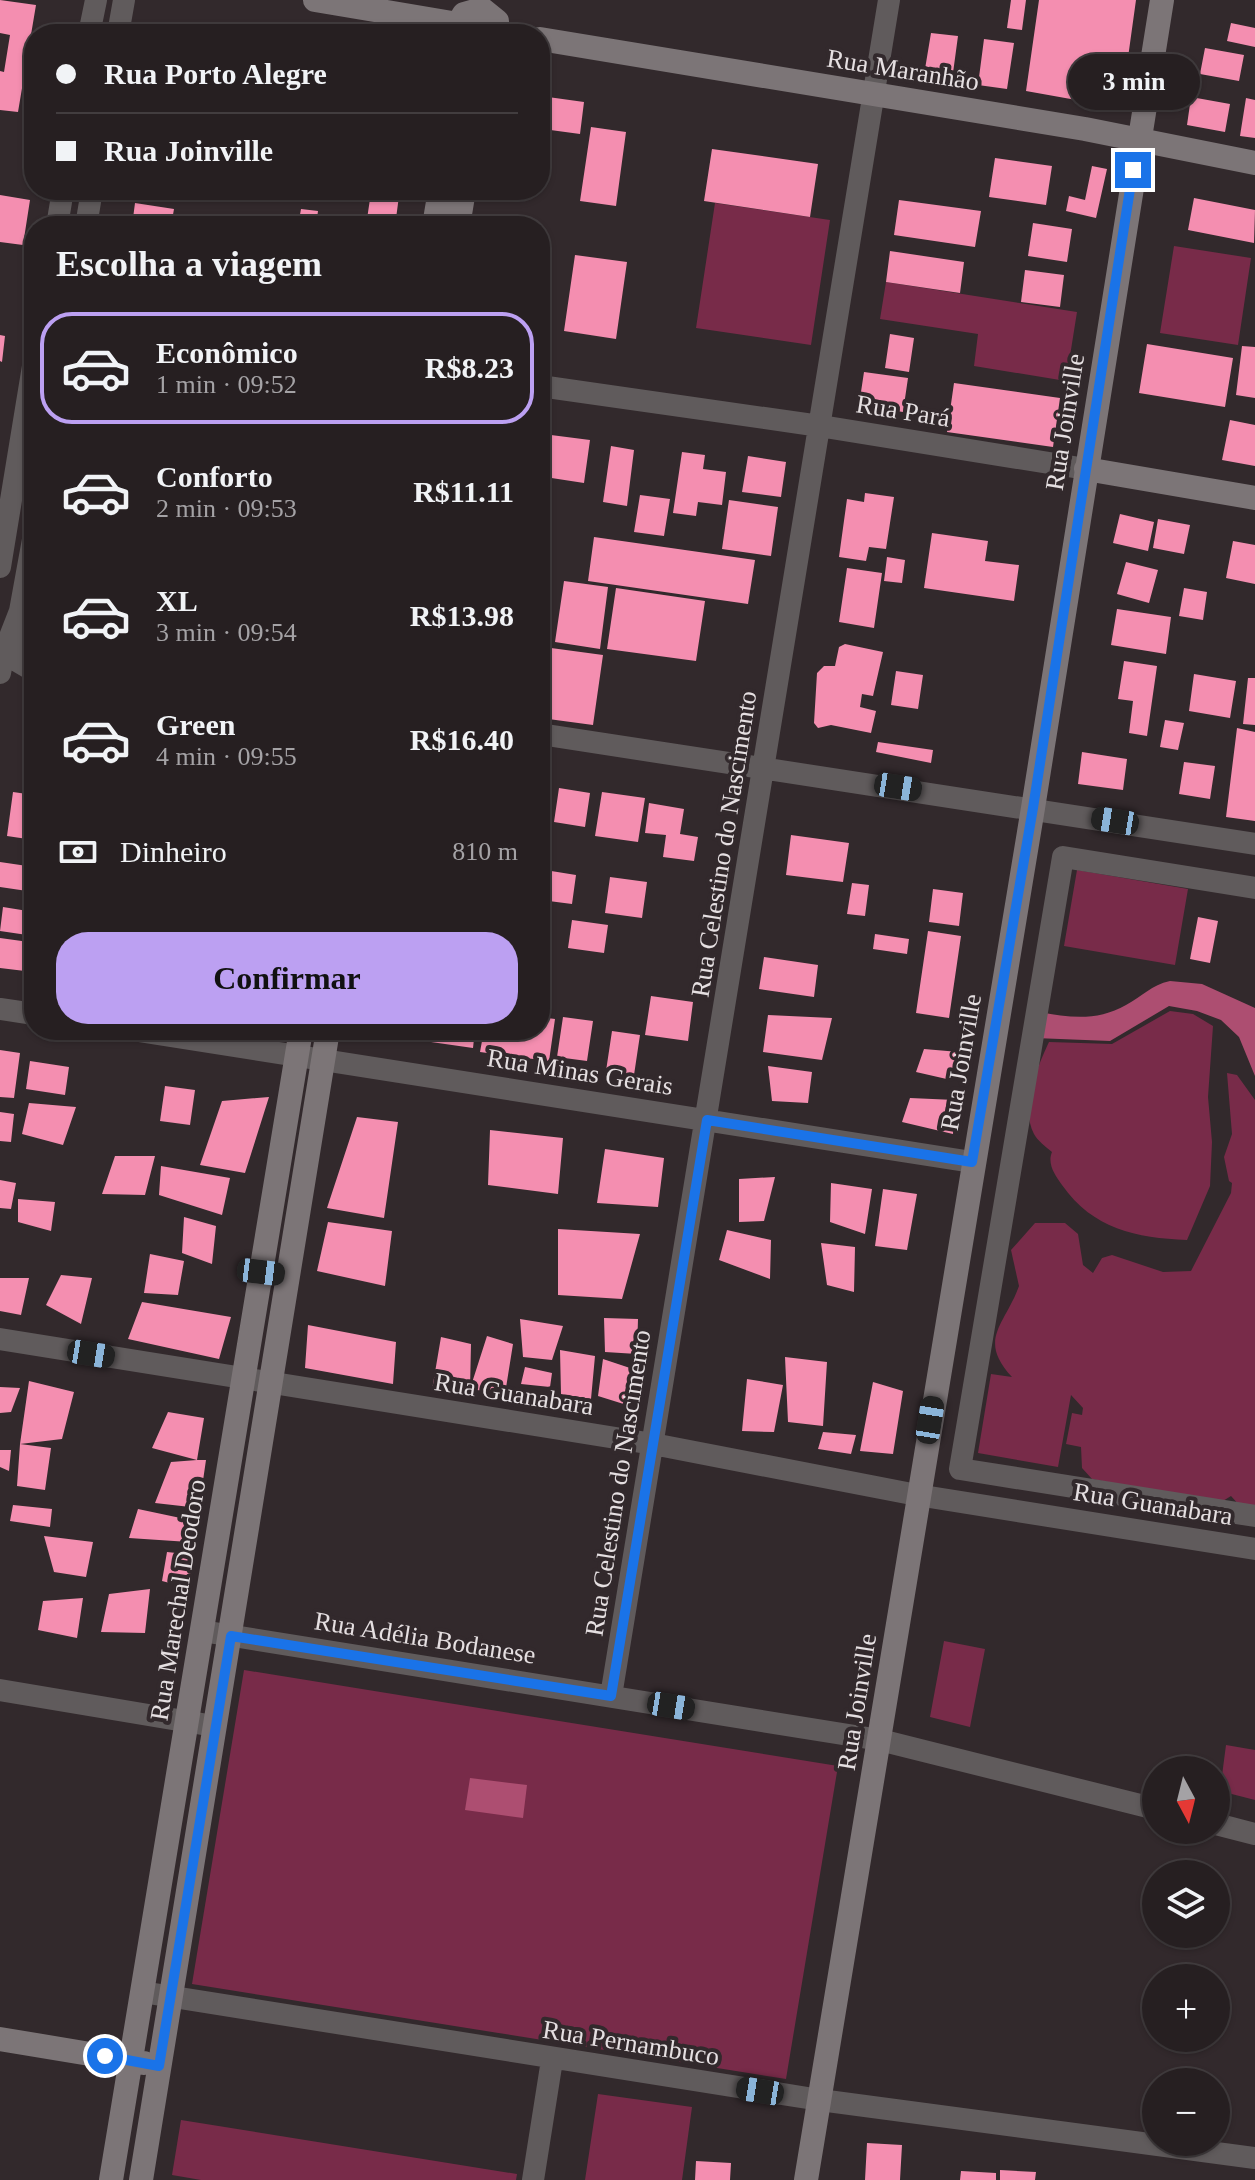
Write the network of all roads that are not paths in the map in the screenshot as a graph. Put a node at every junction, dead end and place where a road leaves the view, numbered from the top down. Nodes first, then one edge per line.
1 (96, 0) edge
2 (124, 0) edge
3 (315, 0) edge
4 (889, 0) edge
5 (1162, 0) edge
6 (464, 17) edge
7 (499, 23) edge
8 (91, 24) edge
9 (120, 24) edge
10 (550, 41) edge
11 (875, 94) junction
12 (1137, 140) junction
13 (1255, 163) edge
14 (550, 387) edge
15 (820, 426) junction
16 (24, 446) edge
17 (1086, 469) junction
18 (1255, 498) edge
19 (7, 520) junction
20 (24, 523) edge
21 (0, 567) edge
22 (24, 589) edge
23 (24, 646) edge
24 (1, 653) edge
25 (24, 666) edge
26 (550, 735) edge
27 (765, 767) junction
28 (1033, 808) junction
29 (1255, 844) edge
30 (1255, 888) edge
31 (0, 1009) edge
32 (24, 1013) edge
33 (195, 1040) edge
34 (299, 1040) edge
35 (327, 1040) edge
36 (297, 1056) junction
37 (324, 1061) junction
38 (707, 1120) junction
39 (972, 1162) junction
40 (276, 1182) junction
41 (303, 1185) junction
42 (261, 1272) junction
43 (289, 1276) junction
44 (0, 1339) edge
45 (243, 1379) junction
46 (272, 1384) junction
47 (653, 1444) junction
48 (917, 1495) junction
49 (223, 1501) junction
50 (252, 1506) junction
51 (1255, 1516) edge
52 (1255, 1549) edge
53 (202, 1631) junction
54 (231, 1636) junction
55 (0, 1690) edge
56 (611, 1696) junction
57 (187, 1721) junction
58 (214, 1726) junction
59 (880, 1740) junction
60 (1142, 1806) edge
61 (1230, 1828) edge
62 (1255, 1834) edge
63 (163, 1865) junction
64 (191, 1869) junction
65 (142, 1992) junction
66 (170, 1997) junction
67 (0, 2039) edge
68 (552, 2060) junction
69 (131, 2061) junction
70 (159, 2066) junction
71 (820, 2100) junction
72 (1255, 2158) edge
73 (113, 2180) edge
74 (141, 2180) edge
75 (533, 2180) edge
76 (806, 2180) edge

1 - 8 street
2 - 9 street
3 - 6 street
4 - 11 street, Rua Celestino do Nascimento
5 - 12 street, Rua Joinville
6 - 7 street
10 - 11 street, Rua Maranhão
11 - 12 street, Rua Maranhão
11 - 15 street, Rua Celestino do Nascimento
12 - 13 street, Rua Maranhão
12 - 17 street, Rua Joinville
14 - 15 street, Rua Pará
15 - 17 street, Rua Pará
15 - 27 street, Rua Celestino do Nascimento
16 - 19 street
17 - 18 street, Rua Pará
17 - 28 street, Rua Joinville
19 - 20 street
19 - 21 street
22 - 24 street
23 - 24 street
24 - 25 street
26 - 27 street
27 - 28 street
27 - 38 street, Rua Celestino do Nascimento
28 - 29 street
28 - 39 street, Rua Joinville
30 - 51 street
31 - 32 street
33 - 36 street, Rua Minas Gerais
34 - 36 street, Rua Marechal Deodoro
35 - 37 street
36 - 37 street, Rua Minas Gerais
36 - 40 street, Rua Marechal Deodoro
37 - 38 street, Rua Minas Gerais
37 - 41 street
38 - 39 street, Rua Minas Gerais
38 - 47 street, Rua Celestino do Nascimento
39 - 48 street, Rua Joinville
40 - 41 street
40 - 42 street, Rua Marechal Deodoro
41 - 43 street
42 - 43 street
42 - 45 street, Rua Marechal Deodoro
43 - 46 street
44 - 45 street, Rua Guanabara
45 - 46 street, Rua Guanabara
45 - 49 street, Rua Marechal Deodoro
46 - 47 street, Rua Guanabara
46 - 50 street
47 - 48 street, Rua Guanabara
47 - 56 street, Rua Celestino do Nascimento
48 - 52 street, Rua Guanabara
48 - 59 street, Rua Joinville
49 - 50 street
49 - 53 street, Rua Marechal Deodoro
50 - 54 street
53 - 54 street, Rua Adélia Bodanese
53 - 57 street, Rua Marechal Deodoro
54 - 56 street, Rua Adélia Bodanese
54 - 58 street
55 - 57 street
56 - 59 street, Rua Adélia Bodanese
57 - 58 street
57 - 63 street, Rua Marechal Deodoro
58 - 64 street
59 - 60 street, Rua Adélia Bodanese
59 - 71 street, Rua Joinville
61 - 62 street
63 - 64 street
63 - 65 street, Rua Marechal Deodoro
64 - 66 street
65 - 66 street, Rua Pernambuco
65 - 69 street, Rua Marechal Deodoro
66 - 68 street, Rua Pernambuco
66 - 70 street
67 - 69 street
68 - 71 street, Rua Pernambuco
68 - 75 street
69 - 70 street
69 - 73 street, Rua Marechal Deodoro
70 - 74 street
71 - 72 street, Rua Pernambuco
71 - 76 street, Rua Joinville

